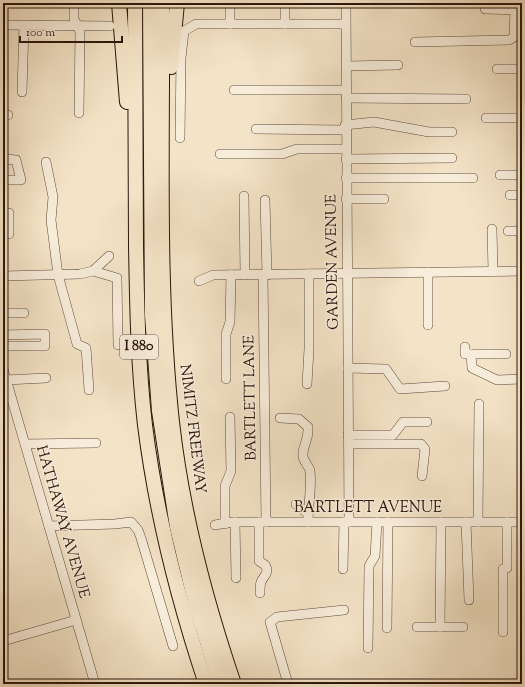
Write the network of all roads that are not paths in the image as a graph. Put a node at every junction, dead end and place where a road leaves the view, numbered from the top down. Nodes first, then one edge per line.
1 (74, 3) edge
2 (118, 3) edge
3 (135, 3) edge
4 (150, 3) edge
5 (162, 3) edge
6 (177, 3) edge
7 (230, 3) edge
8 (285, 3) edge
9 (346, 3) edge
10 (515, 6) edge
11 (485, 9) dead end
12 (230, 24) junction
13 (285, 24) junction
14 (345, 24) junction
15 (3, 25) edge
16 (24, 25) junction
17 (76, 26) junction
18 (110, 26) dead end
19 (415, 42) dead end
20 (398, 65) dead end
21 (346, 66) junction
22 (496, 69) dead end
23 (522, 69) edge
24 (234, 90) dead end
25 (22, 92) dead end
26 (163, 92) junction
27 (346, 94) junction
28 (466, 99) dead end
29 (79, 113) dead end
30 (486, 118) dead end
31 (522, 118) edge
32 (345, 127) junction
33 (256, 128) dead end
34 (452, 132) dead end
35 (180, 138) dead end
36 (346, 149) junction
37 (220, 154) dead end
38 (5, 158) edge
39 (452, 158) dead end
40 (346, 159) junction
41 (46, 162) dead end
42 (500, 175) dead end
43 (522, 175) edge
44 (346, 178) junction
45 (473, 178) dead end
46 (3, 180) edge
47 (510, 195) dead end
48 (522, 195) edge
49 (244, 196) dead end
50 (346, 199) junction
51 (384, 199) dead end
52 (265, 200) dead end
53 (136, 204) junction
54 (9, 213) dead end
55 (492, 229) dead end
56 (508, 231) dead end
57 (3, 234) edge
58 (522, 236) edge
59 (109, 256) dead end
60 (93, 271) junction
61 (522, 271) edge
62 (428, 272) junction
63 (493, 272) junction
64 (309, 274) junction
65 (347, 274) junction
66 (58, 275) junction
67 (231, 275) junction
68 (245, 275) junction
69 (265, 275) junction
70 (3, 276) edge
71 (199, 281) dead end
72 (3, 313) edge
73 (24, 313) dead end
74 (428, 325) dead end
75 (3, 335) edge
76 (118, 345) dead end
77 (3, 347) edge
78 (465, 347) dead end
79 (471, 354) junction
80 (506, 354) dead end
81 (348, 368) junction
82 (3, 369) edge
83 (46, 378) dead end
84 (226, 379) dead end
85 (522, 379) edge
86 (6, 380) junction
87 (307, 384) dead end
88 (445, 386) dead end
89 (89, 390) dead end
90 (7, 400) edge
91 (479, 404) dead end
92 (230, 417) dead end
93 (280, 418) dead end
94 (426, 422) dead end
95 (348, 440) junction
96 (96, 443) dead end
97 (24, 444) junction
98 (422, 476) dead end
99 (296, 504) dead end
100 (308, 518) junction
101 (235, 522) junction
102 (263, 522) junction
103 (347, 522) junction
104 (377, 522) junction
105 (388, 522) junction
106 (441, 522) junction
107 (466, 522) junction
108 (478, 522) junction
109 (506, 522) junction
110 (522, 522) edge
111 (225, 524) junction
112 (49, 526) junction
113 (214, 526) dead end
114 (344, 569) dead end
115 (236, 578) dead end
116 (260, 593) dead end
117 (469, 600) dead end
118 (344, 610) dead end
119 (76, 620) junction
120 (417, 627) dead end
121 (440, 627) junction
122 (464, 627) dead end
123 (387, 628) dead end
124 (503, 632) dead end
125 (3, 641) edge
126 (173, 646) dead end
127 (368, 648) dead end
128 (95, 684) edge
129 (206, 684) edge
130 (220, 684) edge
131 (234, 684) edge
132 (288, 684) edge

1 - 17 street
2 - 53 highway
3 - 53 highway, I 880
4 - 130 highway, I 880
5 - 26 highway, NIMITZ FREEWAY / I 880
6 - 26 highway
7 - 12 street
8 - 13 street
9 - 14 street, GARDEN AVENUE
10 - 11 street
10 - 19 street
12 - 13 street
12 - 35 street
13 - 14 street
14 - 21 street, GARDEN AVENUE
15 - 16 street
16 - 17 street
16 - 25 street
17 - 18 street
17 - 29 street
20 - 21 street
21 - 27 street, GARDEN AVENUE
22 - 23 street
24 - 27 street
26 - 131 highway, NIMITZ FREEWAY / I 880
27 - 28 street
27 - 32 street, GARDEN AVENUE
30 - 31 street
32 - 33 street
32 - 34 street
32 - 36 street, GARDEN AVENUE
36 - 37 street
36 - 40 street, GARDEN AVENUE
38 - 46 street
39 - 40 street
40 - 44 street, GARDEN AVENUE
41 - 66 street
42 - 43 street
44 - 45 street
44 - 50 street, GARDEN AVENUE
47 - 48 street
49 - 68 street
50 - 51 street
50 - 65 street, GARDEN AVENUE
52 - 69 street, BARTLETT LANE
53 - 129 highway, I 880
54 - 57 street
55 - 63 street
56 - 58 street
59 - 60 street
60 - 66 street
60 - 76 street
61 - 63 street
62 - 63 street
62 - 65 street
62 - 74 street
64 - 65 street
64 - 69 street
64 - 87 street
65 - 81 street, GARDEN AVENUE
66 - 70 street
66 - 89 street
67 - 68 street
67 - 71 street
67 - 84 street
68 - 69 street
69 - 102 street, BARTLETT LANE
72 - 73 street
75 - 77 street
78 - 79 street
79 - 80 street
79 - 85 street
81 - 88 street
81 - 95 street, GARDEN AVENUE
82 - 86 street, HATHAWAY AVENUE
83 - 86 street
86 - 90 street, HATHAWAY AVENUE
90 - 97 street, HATHAWAY AVENUE
91 - 108 street
92 - 111 street
93 - 100 street
94 - 95 street
95 - 98 street
95 - 103 street, GARDEN AVENUE
96 - 97 street
97 - 112 street, HATHAWAY AVENUE
99 - 100 street
100 - 102 street, BARTLETT AVENUE
100 - 103 street, BARTLETT AVENUE
101 - 102 street, BARTLETT AVENUE
101 - 111 street, BARTLETT AVENUE
101 - 115 street
102 - 116 street, BARTLETT LANE
103 - 104 street, BARTLETT AVENUE
103 - 114 street, GARDEN AVENUE
104 - 105 street, BARTLETT AVENUE
104 - 127 street
105 - 106 street, BARTLETT AVENUE
105 - 123 street
106 - 107 street, BARTLETT AVENUE
106 - 121 street
107 - 108 street, BARTLETT AVENUE
107 - 117 street
108 - 109 street, BARTLETT AVENUE
109 - 110 street, BARTLETT AVENUE
109 - 124 street
111 - 113 street, BARTLETT AVENUE
112 - 119 street, HATHAWAY AVENUE
112 - 126 street
118 - 132 street
119 - 125 street
119 - 128 street, HATHAWAY AVENUE
120 - 121 street
121 - 122 street

